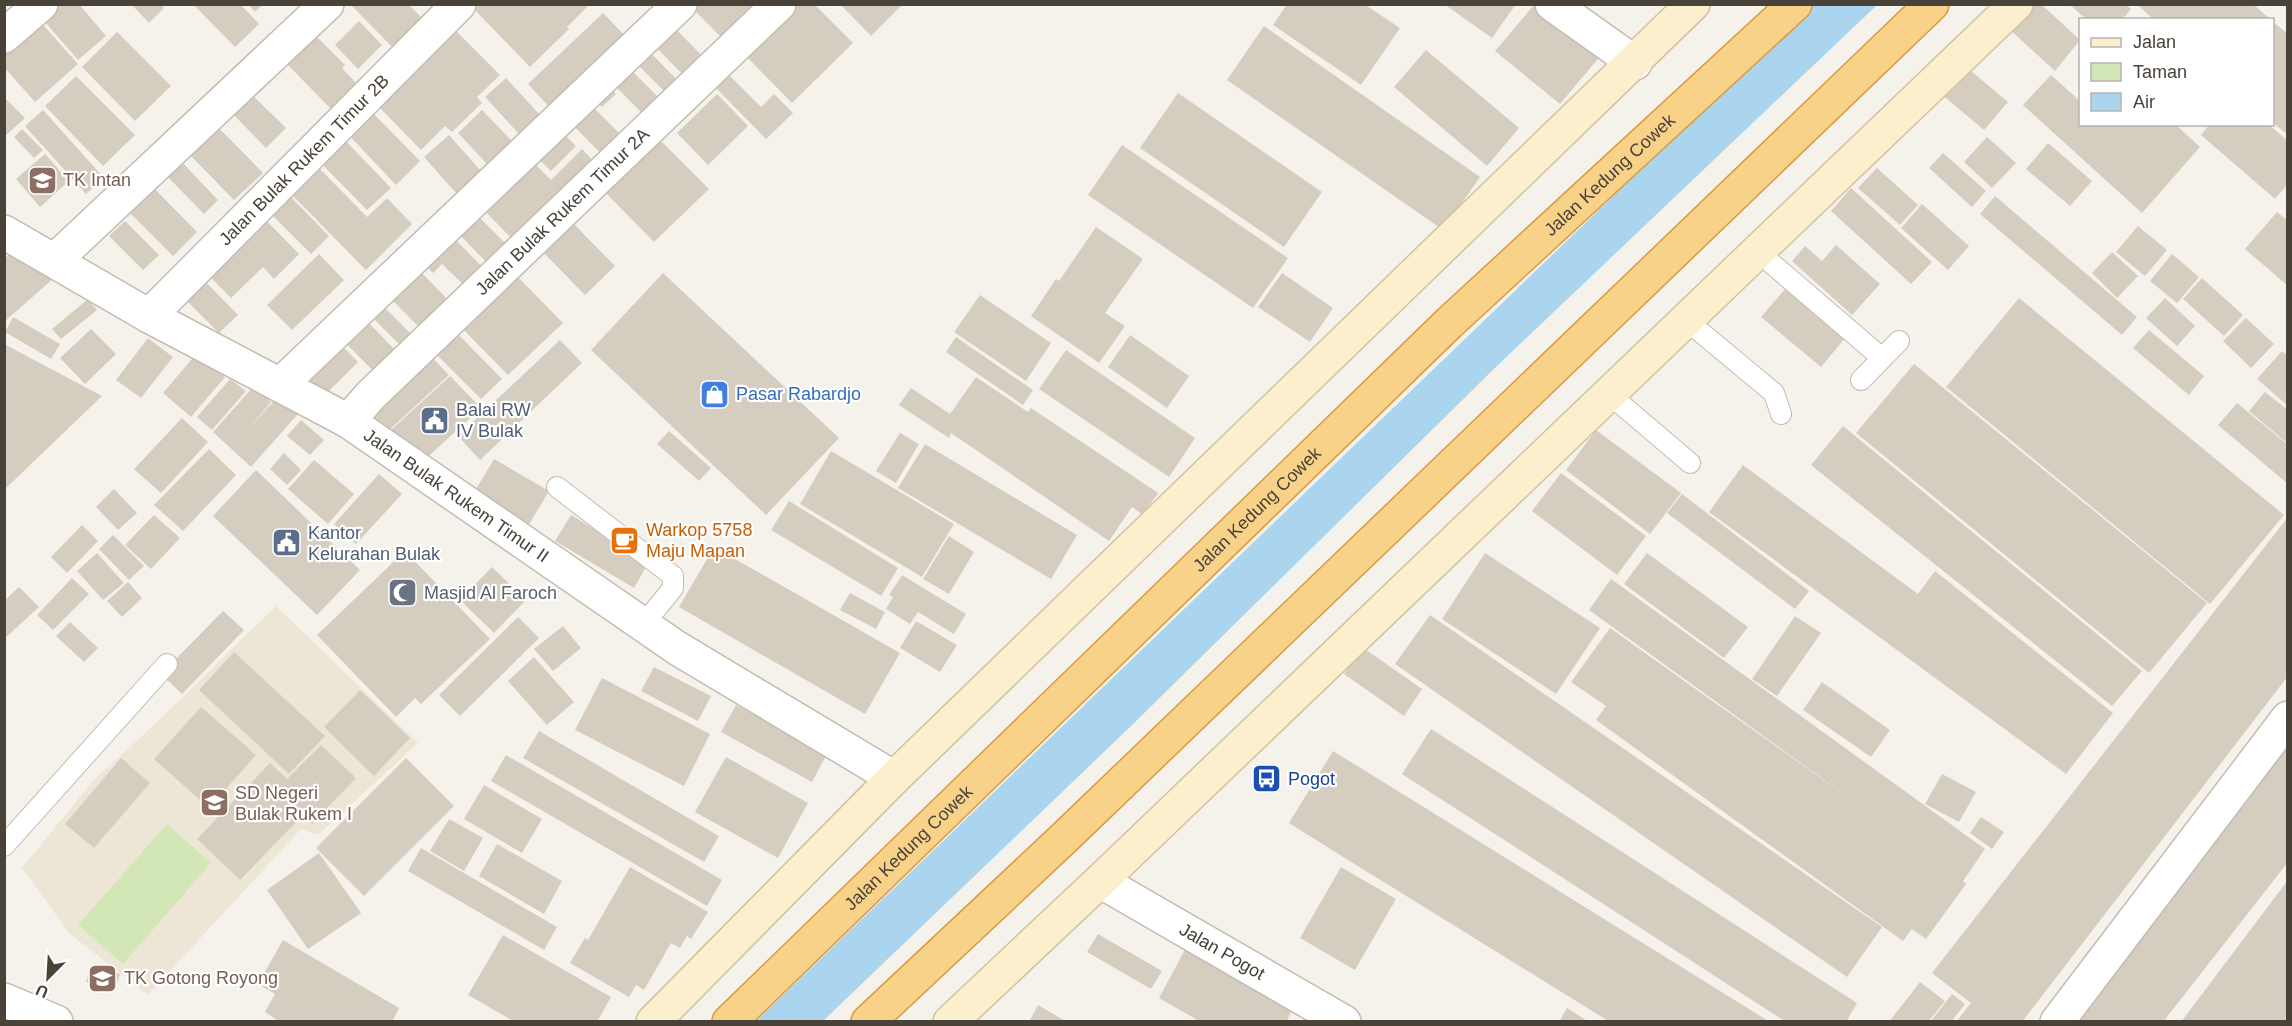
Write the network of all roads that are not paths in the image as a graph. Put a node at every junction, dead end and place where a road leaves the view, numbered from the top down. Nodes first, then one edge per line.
1 (40, 4) edge
2 (327, 4) edge
3 (459, 4) edge
4 (680, 4) edge
5 (780, 4) edge
6 (1552, 4) edge
7 (1693, 4) edge
8 (1795, 4) edge
9 (1932, 4) edge
10 (2016, 4) edge
11 (4, 36) edge
12 (1635, 63) junction
13 (4, 232) edge
14 (1757, 251) junction
15 (55, 260) junction
16 (150, 316) junction
17 (1686, 320) junction
18 (1899, 341) dead end
19 (1882, 358) junction
20 (1861, 380) dead end
21 (280, 385) junction
22 (1609, 394) junction
23 (1781, 414) dead end
24 (348, 422) junction
25 (1690, 463) dead end
26 (556, 487) dead end
27 (643, 625) junction
28 (167, 664) dead end
29 (2288, 718) edge
30 (894, 778) junction
31 (4, 846) edge
32 (1100, 881) junction
33 (4, 1000) edge
34 (56, 1022) edge
35 (653, 1022) edge
36 (729, 1022) edge
37 (868, 1022) edge
38 (950, 1022) edge
39 (1344, 1022) edge
40 (2057, 1022) edge

1 - 11 street
2 - 15 street
3 - 16 street, Jalan Bulak Rukem Timur 2B
4 - 21 street
5 - 24 street, Jalan Bulak Rukem Timur 2A
6 - 12 street
7 - 12 main road
8 - 36 highway, Jalan Kedung Cowek
9 - 37 highway
10 - 14 main road
12 - 30 main road
13 - 15 street, Jalan Bulak Rukem Timur II
14 - 17 main road
14 - 19 lane
15 - 16 street, Jalan Bulak Rukem Timur II
16 - 21 street, Jalan Bulak Rukem Timur II
17 - 22 main road
17 - 23 lane
18 - 19 lane
19 - 20 lane
21 - 24 street, Jalan Bulak Rukem Timur II
22 - 25 lane
22 - 32 main road
24 - 27 street, Jalan Bulak Rukem Timur II
26 - 27 lane
27 - 30 street, Jalan Bulak Rukem Timur II
28 - 31 lane
29 - 40 street
30 - 35 main road
32 - 38 main road
32 - 39 street, Jalan Pogot
33 - 34 street

